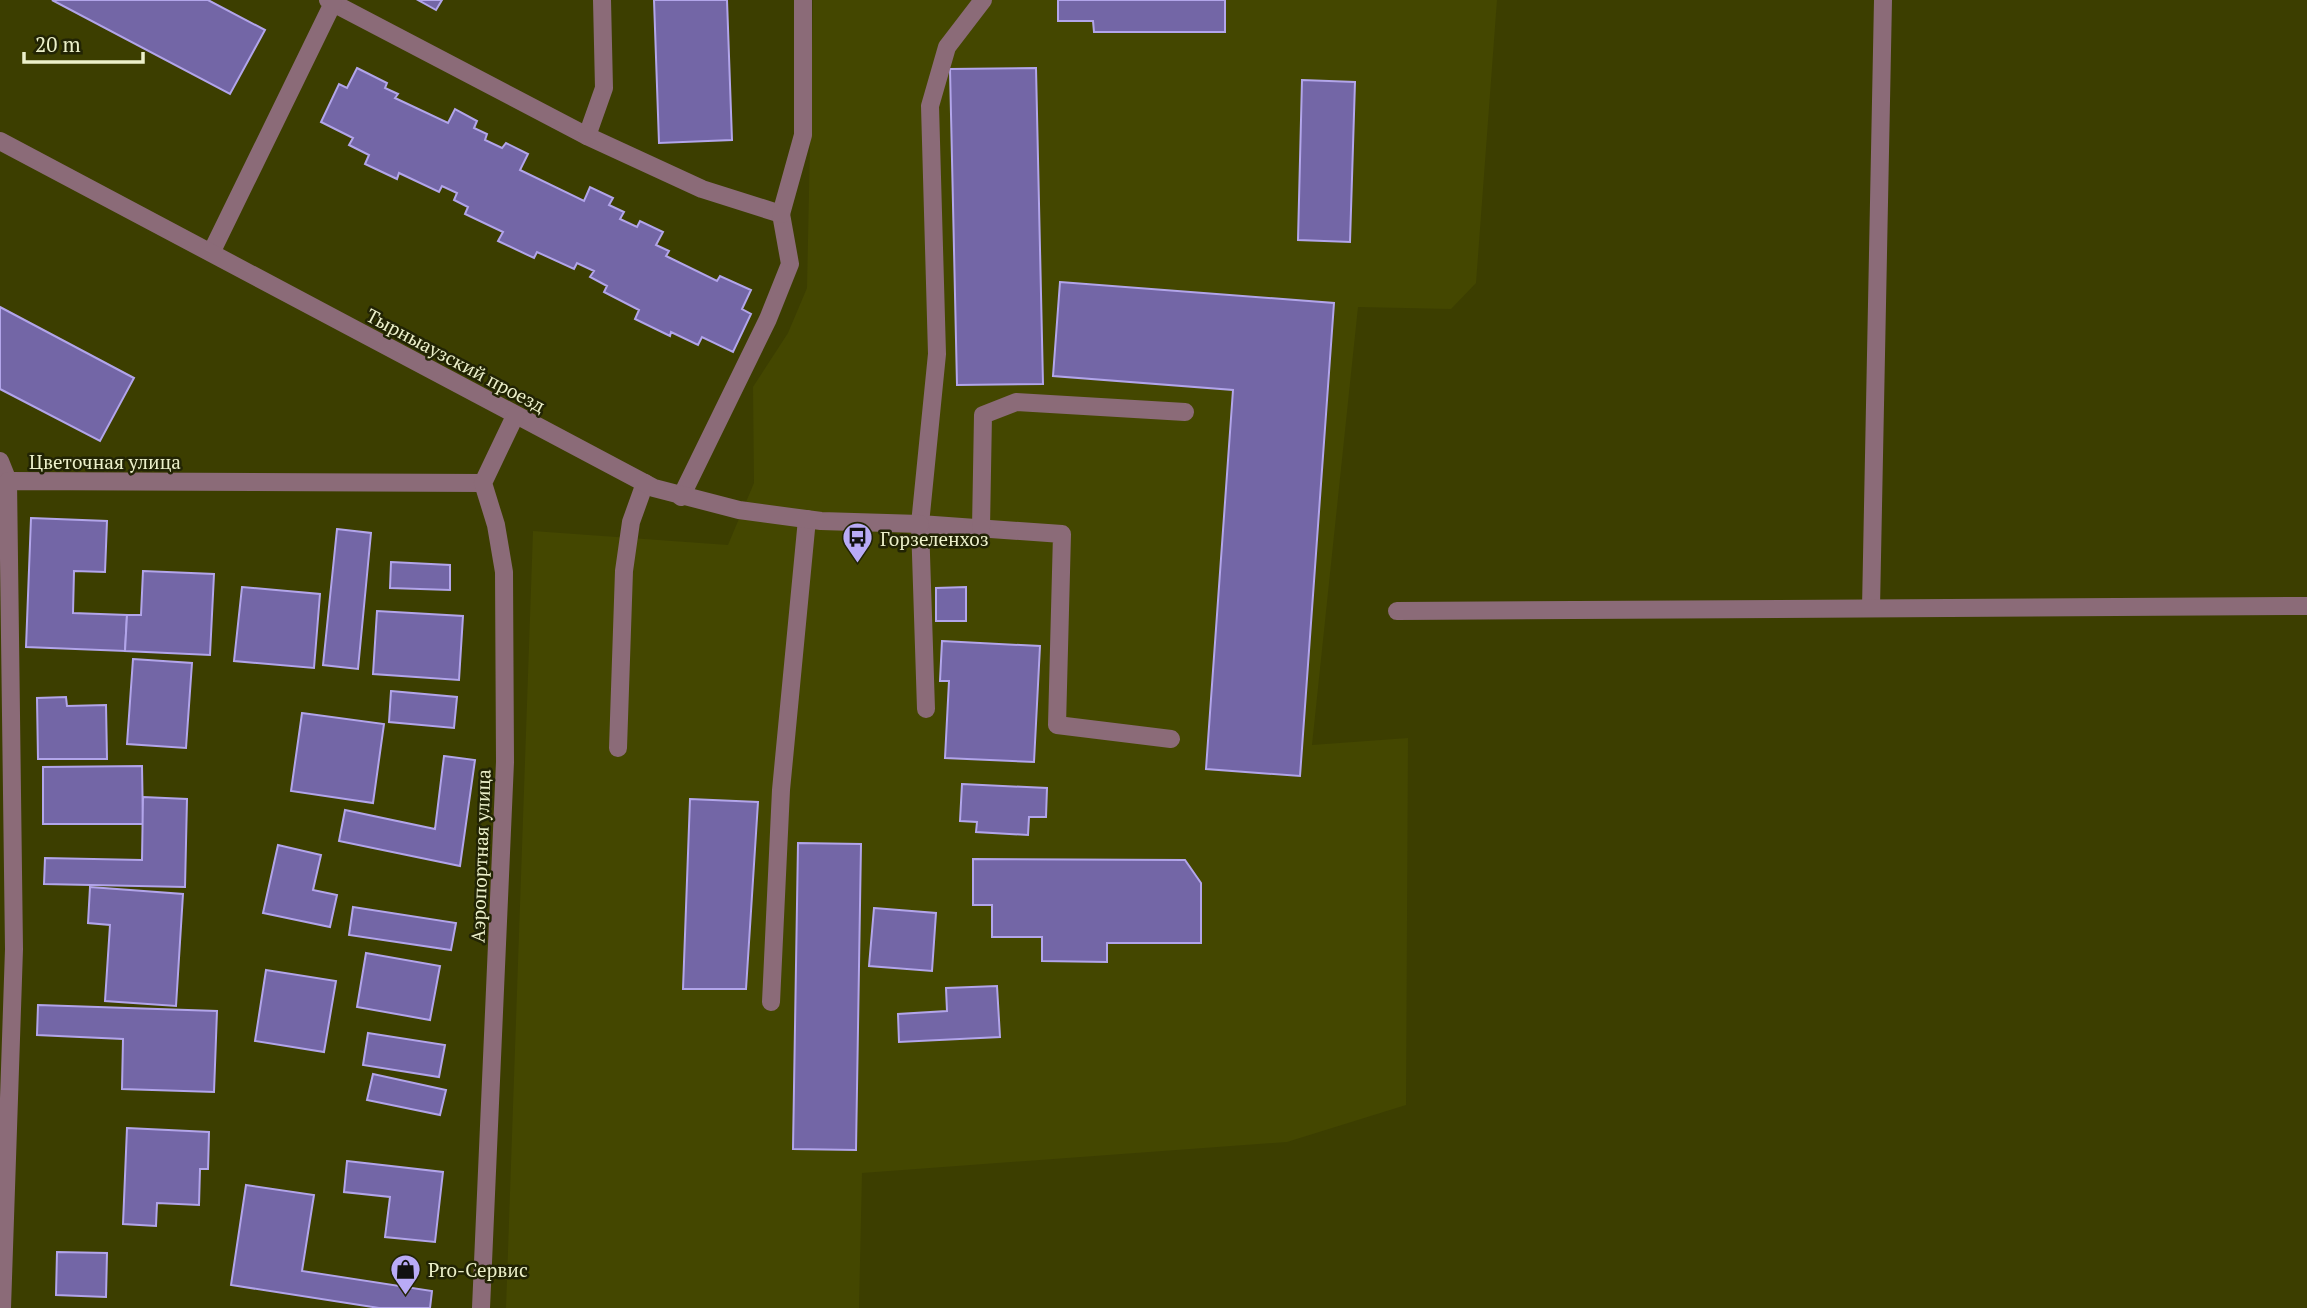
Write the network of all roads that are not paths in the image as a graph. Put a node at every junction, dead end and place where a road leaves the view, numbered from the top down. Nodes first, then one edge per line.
1 (602, 0) edge
2 (803, 0) edge
3 (983, 0) edge
4 (1883, 0) edge
5 (331, 1) edge
6 (587, 136) junction
7 (0, 141) edge
8 (781, 215) junction
9 (212, 251) junction
10 (1185, 412) dead end
11 (515, 416) junction
12 (0, 461) edge
13 (4, 481) edge
14 (483, 483) junction
15 (645, 483) junction
16 (681, 496) junction
17 (807, 519) junction
18 (920, 524) junction
19 (981, 528) junction
20 (2307, 606) edge
21 (1871, 608) junction
22 (1397, 611) dead end
23 (926, 709) dead end
24 (1171, 739) dead end
25 (618, 748) dead end
26 (771, 1002) dead end
27 (2, 1308) edge
28 (481, 1308) edge

1 - 6 street
2 - 8 street
3 - 18 street
4 - 21 street
5 - 6 street
5 - 9 street
6 - 8 street
7 - 9 street, Тырныаузский проезд
8 - 16 street
9 - 11 street, Тырныаузский проезд
10 - 19 street
11 - 14 street
11 - 15 street, Тырныаузский проезд
12 - 13 street
13 - 14 street, Цветочная улица
13 - 27 street, Цветочная улица
14 - 28 street, Аэропортная улица
15 - 16 street, Тырныаузский проезд
15 - 25 street
16 - 17 street, Тырныаузский проезд
17 - 18 street, Тырныаузский проезд
17 - 26 street
18 - 19 street, Тырныаузский проезд
18 - 23 street
19 - 24 street, Тырныаузский проезд
20 - 21 street
21 - 22 street

